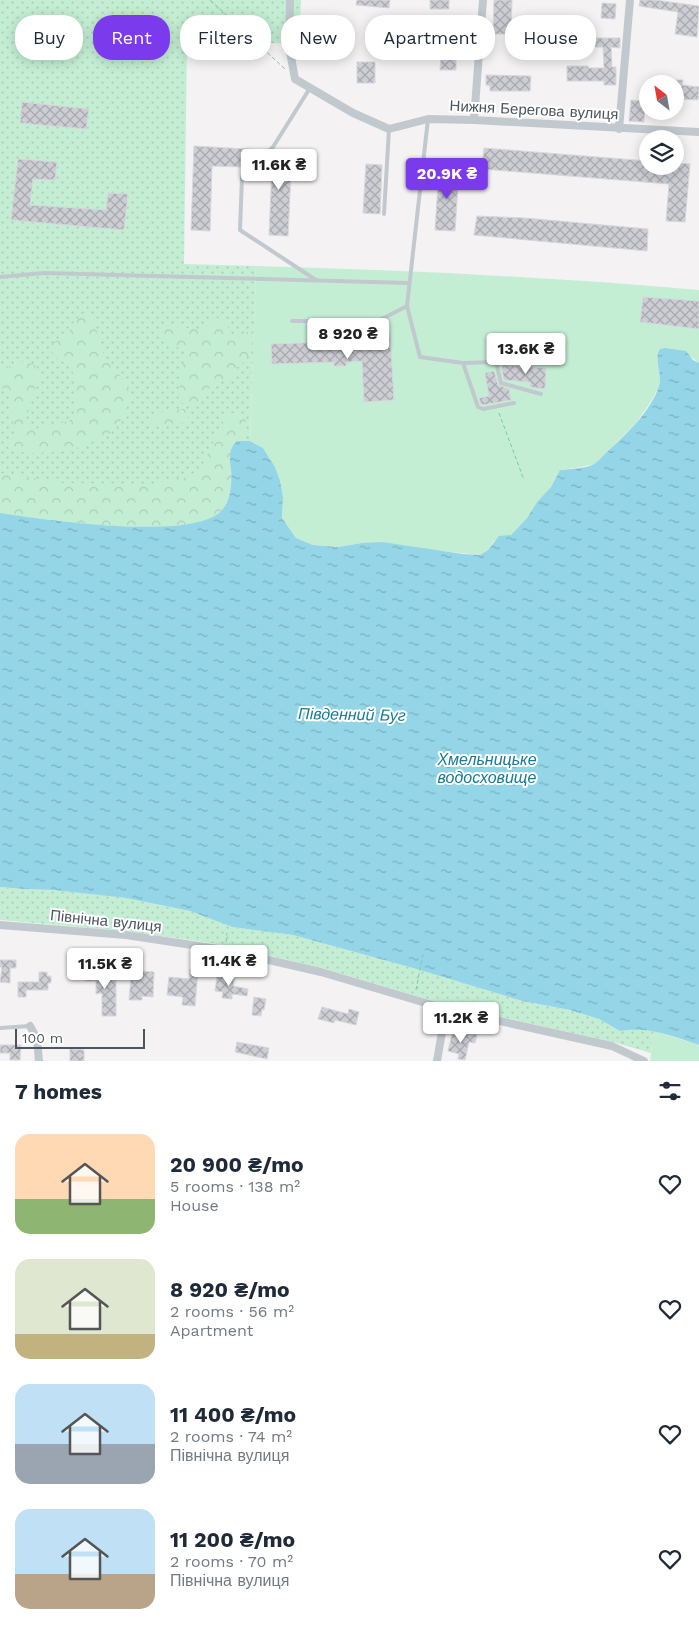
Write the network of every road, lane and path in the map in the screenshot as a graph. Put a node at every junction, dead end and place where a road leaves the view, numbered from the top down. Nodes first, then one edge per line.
1 (210, 0) edge
2 (217, 0) edge
3 (290, 0) edge
4 (483, 0) edge
5 (630, 0) edge
6 (212, 2) junction
7 (296, 79) junction
8 (310, 88) junction
9 (428, 119) junction
10 (474, 120) junction
11 (389, 128) junction
12 (619, 128) junction
13 (699, 132) edge
14 (384, 214) dead end
15 (0, 277) edge
16 (318, 281) junction
17 (409, 283) junction
18 (407, 306) junction
19 (292, 321) dead end
20 (463, 363) junction
21 (541, 394) dead end
22 (514, 403) dead end
23 (496, 407) junction
24 (524, 480) dead end
25 (0, 925) edge
26 (423, 954) dead end
27 (414, 1000) junction
28 (446, 1009) junction
29 (30, 1026) joint
30 (0, 1028) edge
31 (39, 1061) edge
32 (437, 1061) edge
33 (644, 1061) edge

1 - 6 path
2 - 6 path
3 - 7 street
4 - 10 street
5 - 12 street
6 - 7 path
7 - 8 street
8 - 11 street
8 - 16 lane
9 - 10 street, Нижня Берегова вулиця
9 - 11 street, Нижня Берегова вулиця
9 - 17 lane
10 - 12 street, Нижня Берегова вулиця
11 - 14 lane
12 - 13 street, Нижня Берегова вулиця
15 - 16 lane
16 - 17 lane
17 - 18 lane
18 - 19 lane
18 - 20 lane
20 - 21 lane
20 - 23 lane
22 - 23 lane
23 - 24 path
25 - 27 street, Північна вулиця
26 - 27 path
27 - 28 street, Північна вулиця
28 - 32 street
28 - 33 street, Північна вулиця
29 - 30 lane
29 - 31 street

